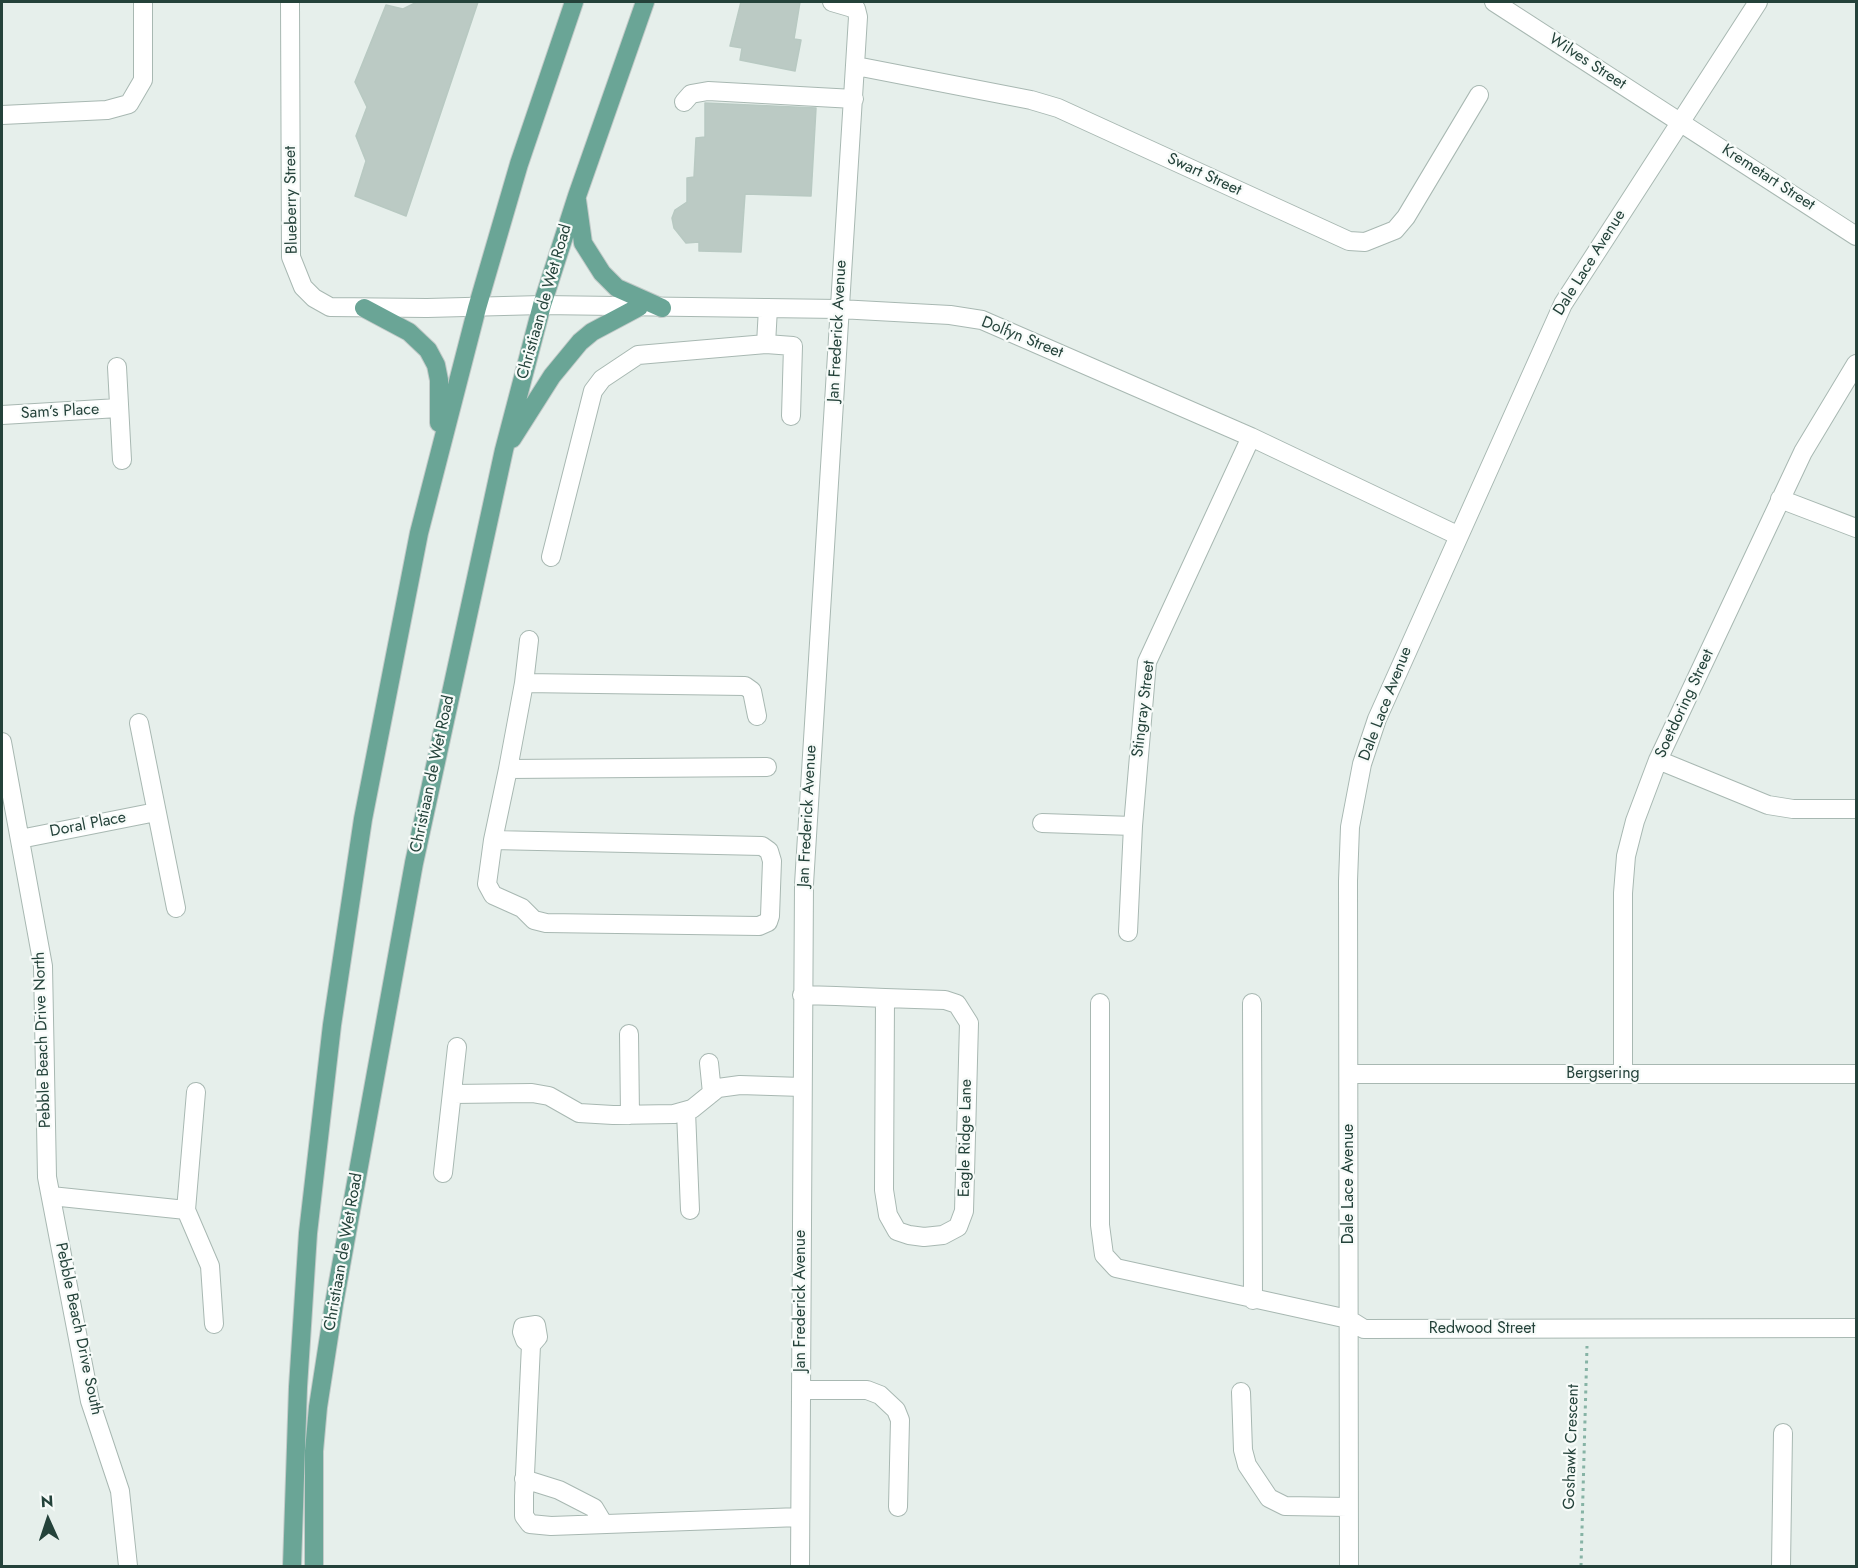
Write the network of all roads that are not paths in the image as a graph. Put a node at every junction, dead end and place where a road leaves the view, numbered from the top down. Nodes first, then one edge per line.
1 (143, 2) edge
2 (291, 2) edge
3 (645, 2) edge
4 (833, 2) edge
5 (1494, 2) edge
6 (1758, 2) edge
7 (573, 5) edge
8 (856, 66) junction
9 (1479, 95) dead end
10 (854, 99) junction
11 (684, 102) dead end
12 (2, 115) edge
13 (1680, 121) junction
14 (577, 196) junction
15 (1857, 236) edge
16 (542, 305) junction
17 (639, 307) junction
18 (364, 308) junction
19 (477, 308) junction
20 (662, 308) junction
21 (768, 308) junction
22 (839, 309) junction
23 (766, 344) junction
24 (1857, 364) edge
25 (117, 368) dead end
26 (118, 408) junction
27 (2, 415) edge
28 (791, 416) dead end
29 (1251, 437) junction
30 (504, 450) junction
31 (123, 460) dead end
32 (437, 464) junction
33 (1780, 498) junction
34 (1857, 528) edge
35 (1457, 535) junction
36 (551, 557) dead end
37 (529, 640) dead end
38 (524, 683) junction
39 (757, 716) dead end
40 (139, 723) dead end
41 (2, 742) edge
42 (1658, 760) junction
43 (767, 767) dead end
44 (508, 769) junction
45 (1857, 809) edge
46 (156, 812) junction
47 (1042, 823) dead end
48 (1132, 826) junction
49 (20, 839) junction
50 (493, 840) junction
51 (176, 908) dead end
52 (1128, 932) dead end
53 (802, 995) junction
54 (885, 998) junction
55 (1100, 1003) dead end
56 (1252, 1003) dead end
57 (629, 1034) dead end
58 (457, 1047) dead end
59 (709, 1063) dead end
60 (1349, 1074) junction
61 (1623, 1074) junction
62 (1857, 1074) edge
63 (802, 1088) junction
64 (196, 1092) dead end
65 (712, 1093) junction
66 (453, 1094) junction
67 (686, 1111) junction
68 (630, 1115) junction
69 (443, 1173) dead end
70 (51, 1196) junction
71 (186, 1210) junction
72 (690, 1210) dead end
73 (1253, 1300) junction
74 (1348, 1319) junction
75 (214, 1324) dead end
76 (1857, 1328) edge
77 (531, 1345) dead end
78 (801, 1390) junction
79 (1241, 1392) dead end
80 (1783, 1433) dead end
81 (524, 1479) junction
82 (898, 1507) dead end
83 (1347, 1507) junction
84 (800, 1517) junction
85 (603, 1523) junction
86 (128, 1566) edge
87 (292, 1566) edge
88 (314, 1566) edge
89 (800, 1566) edge
90 (1349, 1566) edge
91 (1781, 1566) edge

1 - 12 street
2 - 18 street, Blueberry Street
3 - 14 main road, Christiaan de Wet Road
4 - 8 street, Jan Frederick Avenue
5 - 13 street, Wilves Street
6 - 13 street, Dale Lace Avenue
7 - 19 main road, Christiaan de Wet Road
8 - 9 street, Swart Street
8 - 10 street, Jan Frederick Avenue
10 - 11 street
10 - 22 street, Jan Frederick Avenue
13 - 15 street, Kremetart Street
13 - 35 street, Dale Lace Avenue
14 - 16 main road, Christiaan de Wet Road
14 - 20 main road
16 - 17 street, Dolfyn Street
16 - 19 street, Dolfyn Street
16 - 30 main road, Christiaan de Wet Road
17 - 20 street, Dolfyn Street
17 - 30 main road
18 - 19 street, Blueberry Street
18 - 32 main road
19 - 32 main road, Christiaan de Wet Road
20 - 21 street, Dolfyn Street
21 - 22 street, Dolfyn Street
21 - 23 street
22 - 29 street, Dolfyn Street
22 - 53 street, Jan Frederick Avenue
23 - 28 street
23 - 36 street
24 - 33 street, Soetdoring Street
25 - 26 street, Sam’s Place
26 - 27 street, Sam’s Place
26 - 31 street, Sam’s Place
29 - 35 street, Dolfyn Street
29 - 48 street, Stingray Street
30 - 88 main road, Christiaan de Wet Road
32 - 87 main road, Christiaan de Wet Road
33 - 34 street
33 - 42 street, Soetdoring Street
35 - 60 street, Dale Lace Avenue
37 - 38 street
38 - 39 street
38 - 44 street
40 - 46 street
41 - 49 street, Pebble Beach Drive North
42 - 45 street
42 - 61 street, Soetdoring Street
43 - 44 street
44 - 50 street
46 - 49 street, Doral Place
46 - 51 street
47 - 48 street
48 - 52 street, Stingray Street
49 - 70 street, Pebble Beach Drive North
50 - 50 street
53 - 54 street, Eagle Ridge Lane
53 - 63 street, Jan Frederick Avenue
54 - 54 street, Eagle Ridge Lane
55 - 73 street, Redwood Street
56 - 73 street
57 - 68 street
58 - 66 street
59 - 65 street
60 - 61 street, Bergsering
60 - 74 street, Dale Lace Avenue
61 - 62 street, Bergsering
63 - 65 street
63 - 78 street, Jan Frederick Avenue
64 - 71 street
65 - 67 street
66 - 68 street
66 - 69 street
67 - 68 street
67 - 72 street
70 - 71 street
70 - 86 street, Pebble Beach Drive South
71 - 75 street
73 - 74 street, Redwood Street
74 - 76 street, Redwood Street
74 - 83 street, Dale Lace Avenue
77 - 81 street
78 - 82 street
78 - 84 street, Jan Frederick Avenue
79 - 83 street
80 - 91 street
81 - 85 street
81 - 85 street
83 - 90 street, Dale Lace Avenue
84 - 85 street
84 - 89 street, Jan Frederick Avenue

